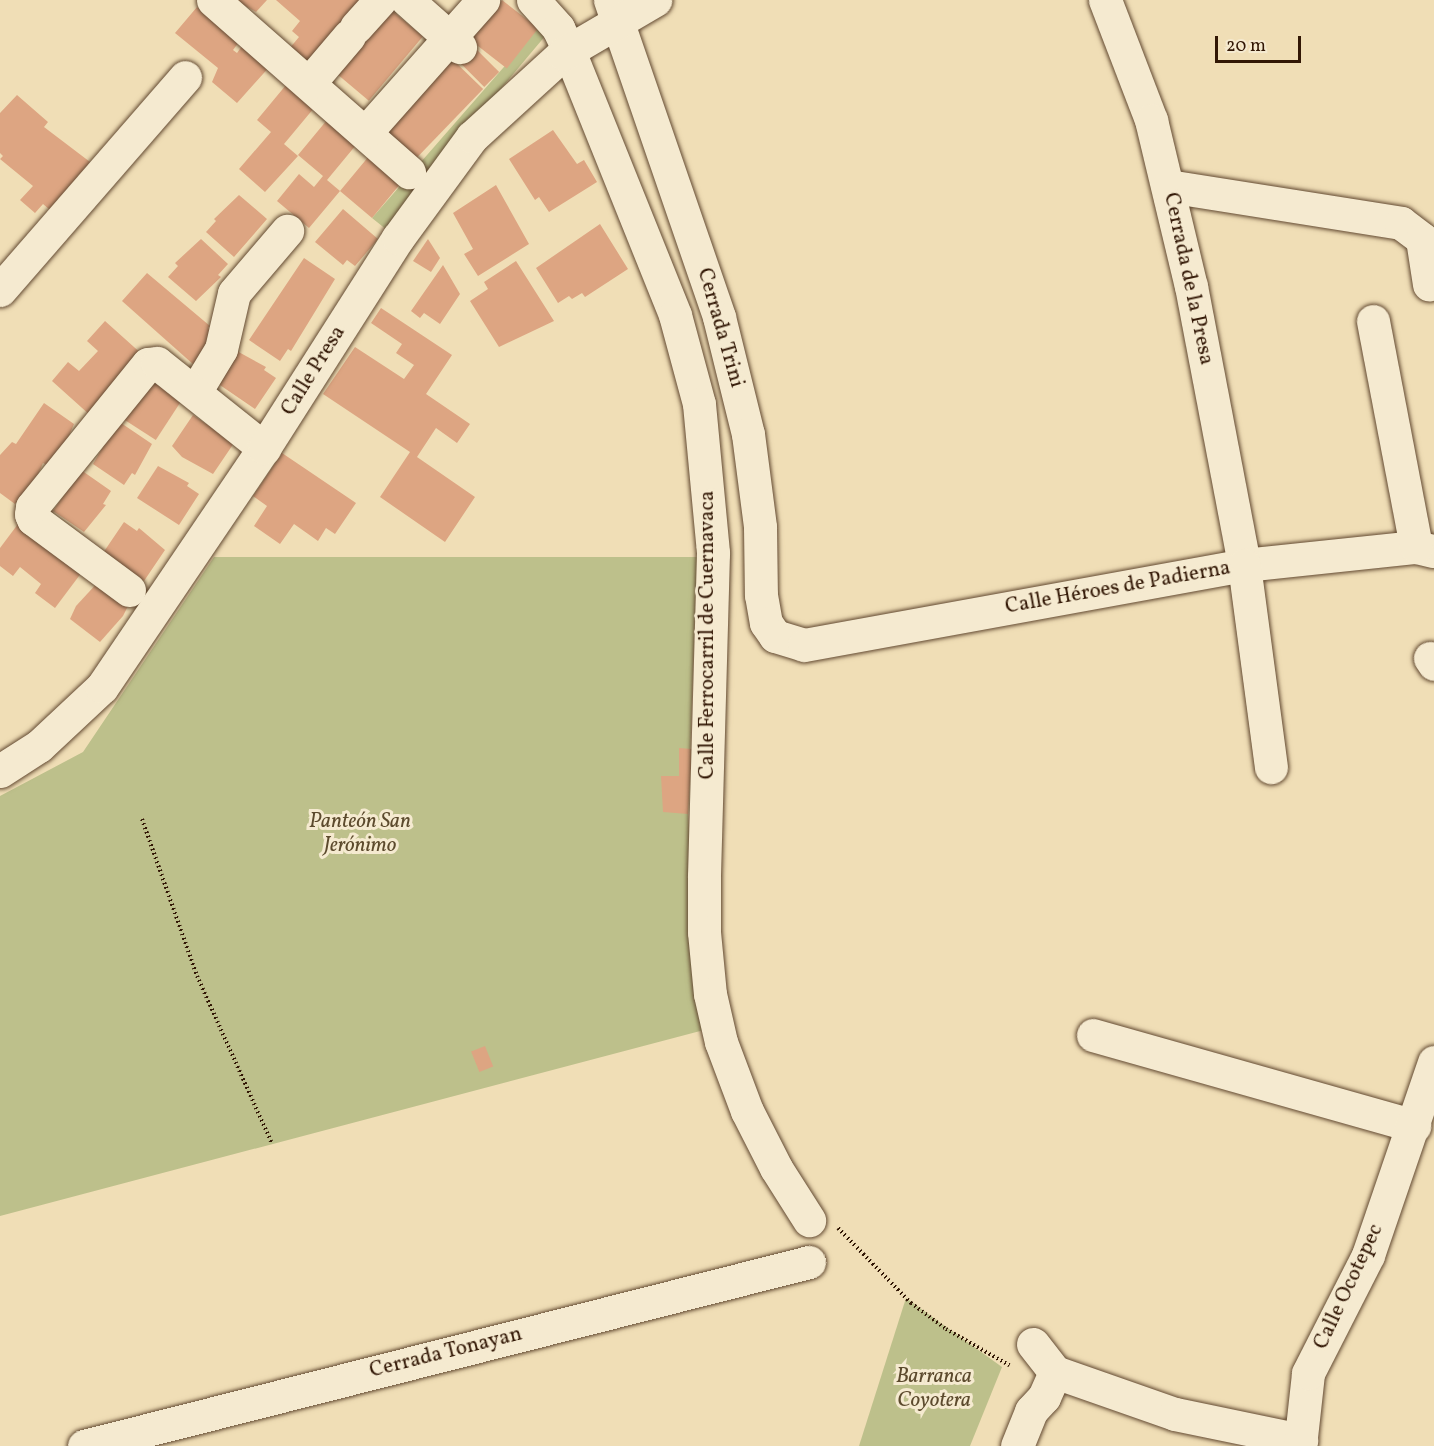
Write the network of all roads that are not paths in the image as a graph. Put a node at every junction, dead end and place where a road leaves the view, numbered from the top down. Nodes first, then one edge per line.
1 (213, 0) edge
2 (380, 0) edge
3 (407, 0) edge
4 (483, 0) edge
5 (533, 0) edge
6 (655, 0) edge
7 (1105, 0) edge
8 (614, 11) edge
9 (455, 43) junction
10 (569, 51) junction
11 (184, 76) dead end
12 (309, 83) junction
13 (365, 133) junction
14 (409, 172) dead end
15 (1168, 186) junction
16 (286, 231) dead end
17 (1429, 284) dead end
18 (0, 290) edge
19 (1373, 321) dead end
20 (195, 392) junction
21 (264, 448) junction
22 (1425, 549) edge
23 (1244, 565) junction
24 (129, 590) dead end
25 (804, 645) joint
26 (1271, 767) dead end
27 (0, 771) edge
28 (1093, 1035) dead end
29 (1434, 1062) edge
30 (1424, 1108) edge
31 (822, 1222) road end
32 (809, 1262) dead end
33 (1026, 1357) road end
34 (1055, 1372) junction
35 (1301, 1443) edge
36 (84, 1446) edge
37 (1017, 1446) edge

1 - 12 street
2 - 12 street
3 - 9 street
4 - 9 street
5 - 10 street, Calle Ferrocarril de Cuernavaca
6 - 8 street, Calle Presa
7 - 15 street, Cerrada de la Presa
8 - 10 street, Calle Presa
8 - 25 street, Cerrada Trini
9 - 13 street
10 - 21 street, Calle Presa
10 - 31 street, Calle Ferrocarril de Cuernavaca
11 - 18 street
12 - 13 street
13 - 14 street
15 - 17 street
15 - 23 street, Cerrada de la Presa
16 - 20 street
19 - 22 street
20 - 21 street
20 - 24 street
21 - 27 street, Calle Presa
22 - 23 street, Calle Héroes de Padierna
23 - 25 street, Calle Héroes de Padierna
23 - 26 street, Cerrada de la Presa
28 - 30 street
29 - 30 street, Calle Ocotepec
30 - 35 street, Calle Ocotepec
32 - 36 street, Cerrada Tonayan
33 - 34 street
34 - 35 street
34 - 37 street

